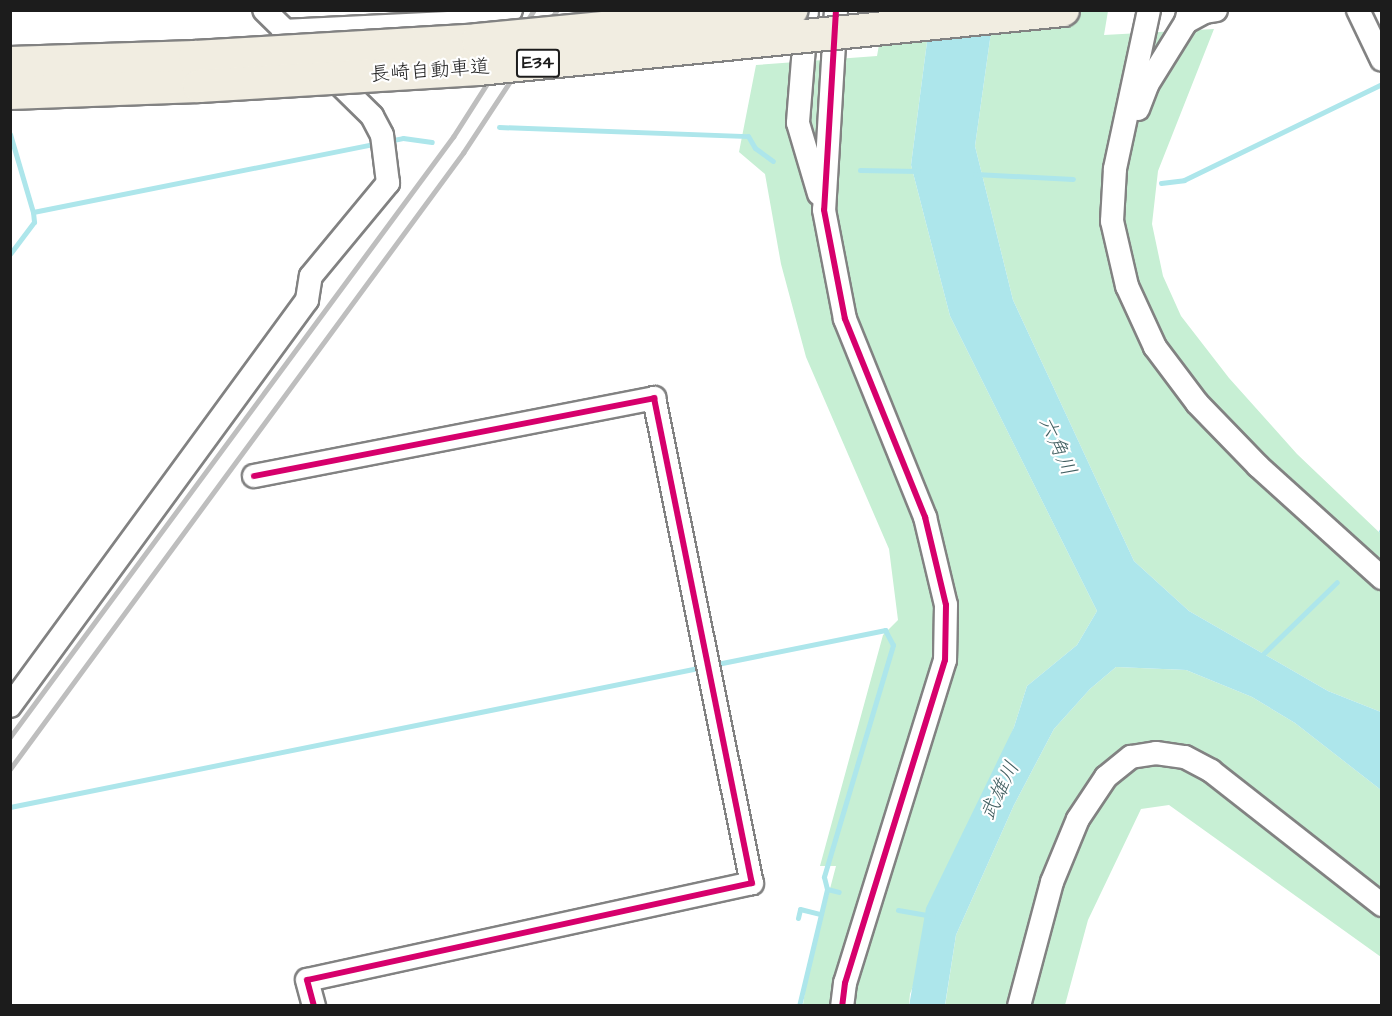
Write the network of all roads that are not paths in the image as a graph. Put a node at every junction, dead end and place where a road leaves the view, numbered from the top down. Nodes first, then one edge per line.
1 (264, 10) edge
2 (511, 10) edge
3 (792, 10) edge
4 (807, 10) edge
5 (836, 10) edge
6 (1063, 10) edge
7 (1149, 10) edge
8 (1216, 10) edge
9 (1358, 10) edge
10 (1187, 16) edge
11 (283, 31) junction
12 (1382, 60) edge
13 (10, 63) edge
14 (10, 93) edge
15 (1115, 169) junction
16 (824, 210) junction
17 (254, 476) dead end
18 (1382, 579) edge
19 (10, 706) edge
20 (1382, 905) edge
21 (314, 1005) edge
22 (842, 1005) edge
23 (1019, 1005) edge

1 - 11 street
2 - 11 street
3 - 13 highway, 長崎自動車道 / E34, bridge
4 - 16 street
5 - 16 street
6 - 14 highway, 長崎自動車道 / E34, bridge
7 - 15 street
8 - 10 street
9 - 12 street
10 - 15 street
11 - 19 street
15 - 18 street
16 - 22 street
17 - 21 street
20 - 23 street

